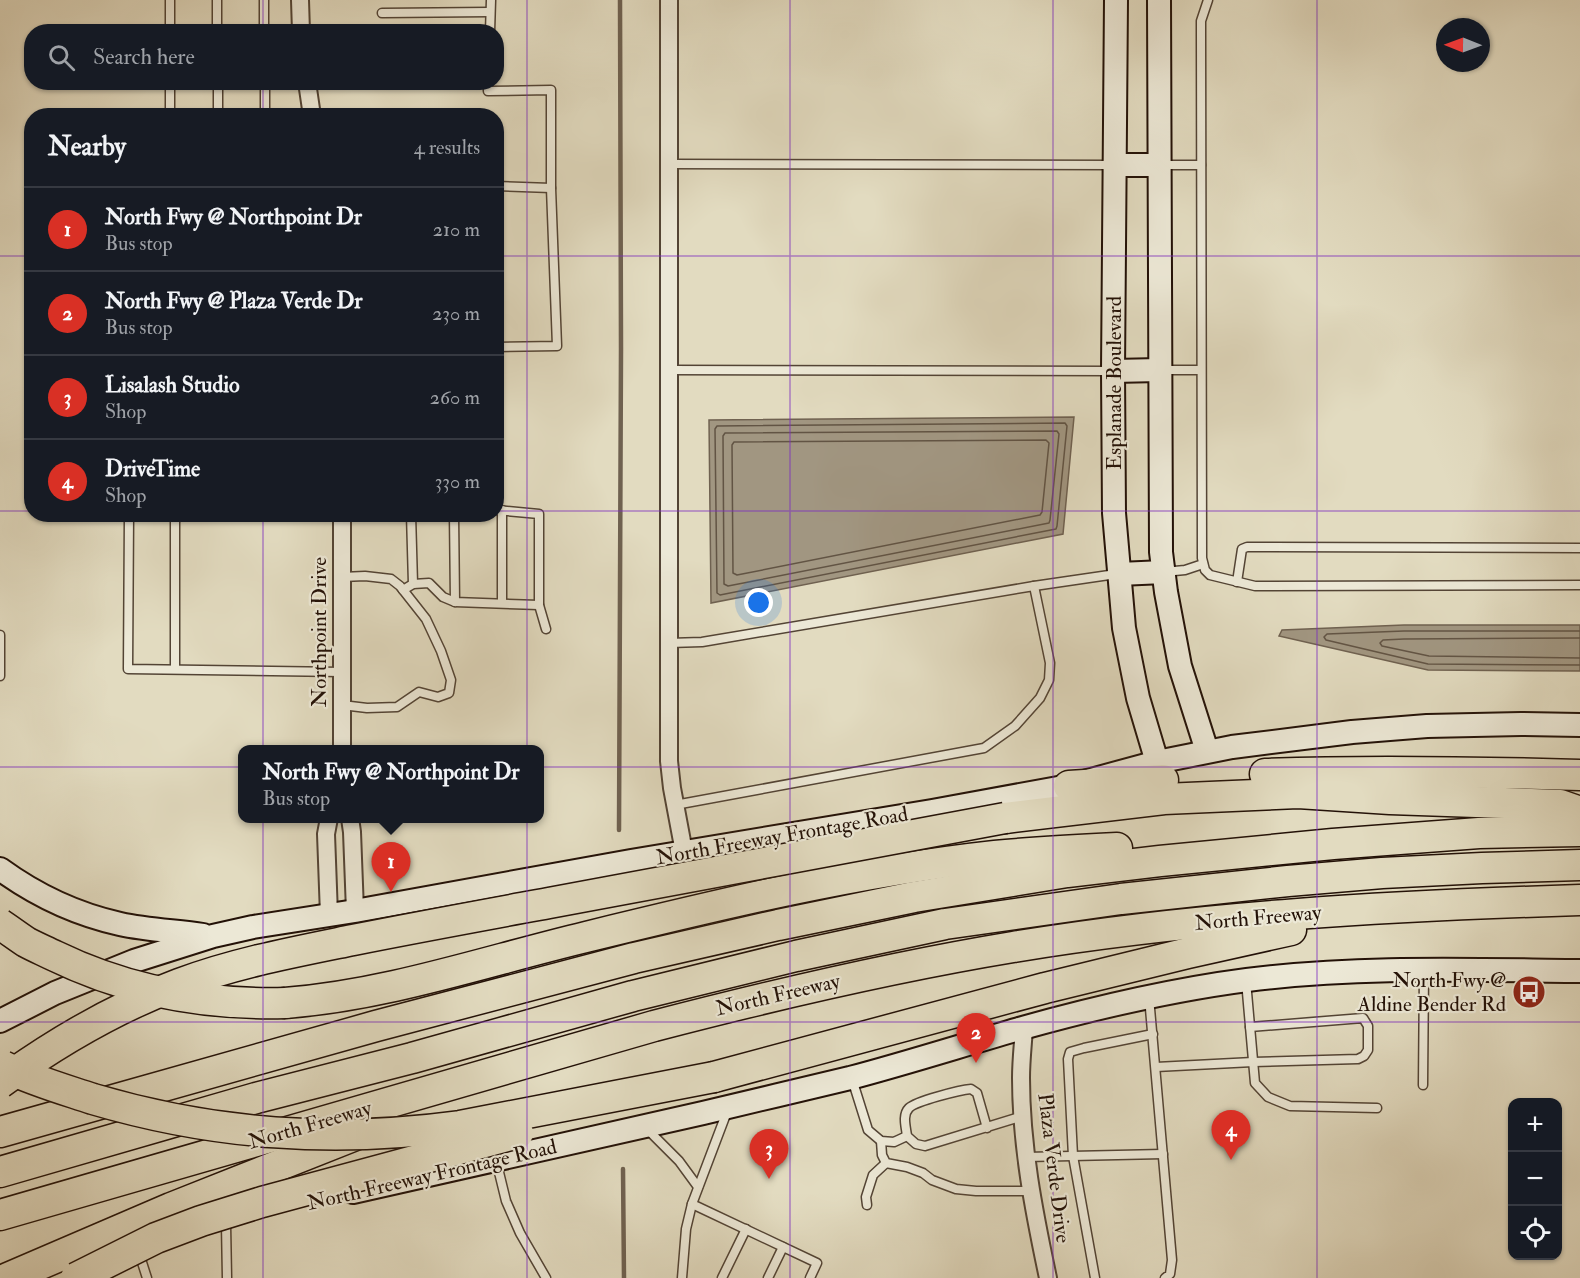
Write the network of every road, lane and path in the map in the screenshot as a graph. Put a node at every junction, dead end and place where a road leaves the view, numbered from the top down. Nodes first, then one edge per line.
1 (170, 0) edge
2 (217, 0) edge
3 (264, 0) edge
4 (300, 0) edge
5 (490, 0) edge
6 (669, 0) edge
7 (1116, 0) edge
8 (1159, 0) edge
9 (1208, 0) edge
10 (490, 12) junction
11 (382, 13) dead end
12 (170, 24) edge
13 (217, 24) edge
14 (264, 24) edge
15 (301, 24) edge
16 (490, 24) edge
17 (170, 90) edge
18 (218, 90) edge
19 (265, 90) edge
20 (308, 90) edge
21 (488, 90) edge
22 (170, 108) edge
23 (218, 108) edge
24 (265, 108) edge
25 (311, 108) edge
26 (669, 164) junction
27 (1114, 165) junction
28 (1159, 165) junction
29 (1201, 165) junction
30 (504, 186) edge
31 (551, 188) junction
32 (504, 346) edge
33 (669, 370) junction
34 (1160, 370) junction
35 (1202, 370) junction
36 (1113, 371) junction
37 (504, 510) edge
38 (129, 522) edge
39 (175, 522) edge
40 (342, 522) edge
41 (411, 522) edge
42 (454, 522) edge
43 (500, 522) edge
44 (1580, 548) edge
45 (1203, 564) junction
46 (1164, 572) junction
47 (1119, 574) junction
48 (342, 577) junction
49 (1238, 582) junction
50 (413, 584) junction
51 (1580, 585) edge
52 (1034, 586) junction
53 (403, 590) junction
54 (454, 602) junction
55 (502, 603) junction
56 (540, 605) junction
57 (546, 629) dead end
58 (0, 635) edge
59 (669, 643) junction
60 (175, 669) junction
61 (342, 672) junction
62 (0, 675) edge
63 (342, 705) junction
64 (1580, 725) edge
65 (342, 745) edge
66 (1207, 751) junction
67 (1157, 762) junction
68 (1580, 775) edge
69 (1069, 786) junction
70 (675, 804) junction
71 (1580, 812) edge
72 (328, 823) edge
73 (351, 823) edge
74 (1580, 831) edge
75 (1333, 844) junction
76 (684, 852) junction
77 (1580, 865) edge
78 (0, 869) edge
79 (1580, 900) edge
80 (1426, 905) junction
81 (354, 911) junction
82 (329, 915) junction
83 (0, 924) edge
84 (213, 936) junction
85 (1424, 969) junction
86 (1580, 971) edge
87 (1246, 980) junction
88 (1149, 997) junction
89 (0, 1021) edge
90 (1250, 1027) junction
91 (1024, 1028) junction
92 (1153, 1034) junction
93 (571, 1050) junction
94 (1253, 1062) junction
95 (0, 1065) edge
96 (1156, 1067) junction
97 (229, 1068) junction
98 (714, 1077) junction
99 (851, 1078) junction
100 (0, 1083) edge
101 (1422, 1085) dead end
102 (729, 1106) junction
103 (1377, 1107) dead end
104 (0, 1111) edge
105 (1023, 1116) junction
106 (644, 1126) junction
107 (987, 1128) junction
108 (0, 1132) edge
109 (907, 1136) junction
110 (881, 1141) junction
111 (1163, 1154) junction
112 (1073, 1156) junction
113 (1026, 1157) junction
114 (496, 1160) junction
115 (886, 1163) junction
116 (0, 1172) edge
117 (698, 1187) junction
118 (1031, 1191) junction
119 (692, 1204) junction
120 (867, 1205) dead end
121 (0, 1215) edge
122 (226, 1224) junction
123 (746, 1229) junction
124 (138, 1247) junction
125 (783, 1247) junction
126 (8, 1278) edge
127 (29, 1278) edge
128 (76, 1278) edge
129 (147, 1278) edge
130 (227, 1278) edge
131 (546, 1278) edge
132 (682, 1278) edge
133 (722, 1278) edge
134 (768, 1278) edge
135 (810, 1278) edge
136 (1048, 1278) edge
137 (1095, 1278) edge
138 (1165, 1278) edge

1 - 12 lane
2 - 13 lane
3 - 14 lane
4 - 15 street
5 - 10 lane
6 - 26 street
7 - 27 main road, Esplanade Boulevard
8 - 28 main road
9 - 29 lane
10 - 11 lane
10 - 16 lane
17 - 22 lane
18 - 23 lane
19 - 24 lane
20 - 25 street
21 - 31 lane
26 - 27 lane
26 - 33 street
27 - 28 main road
27 - 36 main road, Esplanade Boulevard
28 - 29 lane
28 - 34 main road
29 - 35 lane
30 - 31 lane
31 - 32 lane
33 - 36 lane
33 - 59 street
34 - 35 lane
34 - 36 main road
34 - 46 main road
35 - 45 lane
36 - 47 main road, Esplanade Boulevard
37 - 56 lane
38 - 60 lane
39 - 60 lane
40 - 48 street, Northpoint Drive
41 - 50 lane
42 - 54 lane
43 - 55 lane
44 - 49 lane
45 - 46 lane
45 - 49 lane
46 - 47 main road
46 - 66 main road
47 - 52 lane
47 - 67 main road, Esplanade Boulevard
48 - 53 lane
48 - 61 street, Northpoint Drive
49 - 51 lane
50 - 53 lane
50 - 54 lane
52 - 59 lane
52 - 70 lane
53 - 63 lane
54 - 55 lane
55 - 56 lane
56 - 57 lane
58 - 62 lane
59 - 70 street
60 - 61 lane
61 - 63 street, Northpoint Drive
63 - 65 street, Northpoint Drive
64 - 66 main road, North Freeway Frontage Road
66 - 67 main road, North Freeway Frontage Road
67 - 69 main road, North Freeway Frontage Road
68 - 69 highway
69 - 76 main road, North Freeway Frontage Road
70 - 76 street
71 - 100 highway, bridge
72 - 82 street
73 - 81 street
74 - 75 highway
75 - 83 highway, bridge
75 - 97 highway
76 - 81 main road, North Freeway Frontage Road
77 - 116 highway, North Freeway
78 - 84 main road
79 - 80 highway, North Freeway
80 - 93 highway, North Freeway
80 - 98 highway
81 - 82 main road, North Freeway Frontage Road
82 - 84 main road, North Freeway Frontage Road
84 - 89 main road, North Freeway Frontage Road
85 - 86 main road, North Freeway Frontage Road
85 - 87 main road, North Freeway Frontage Road
85 - 101 lane
87 - 88 main road, North Freeway Frontage Road
87 - 90 lane
88 - 91 main road, North Freeway Frontage Road
88 - 92 lane
90 - 94 lane
90 - 94 lane
91 - 99 main road, North Freeway Frontage Road
91 - 105 street, Plaza Verde Drive
92 - 96 lane
92 - 112 lane
93 - 121 highway, North Freeway
93 - 126 highway
94 - 96 lane
94 - 103 lane
95 - 98 highway, bridge
96 - 111 lane
97 - 104 highway
97 - 108 highway
98 - 128 highway, bridge
99 - 102 main road, North Freeway Frontage Road
99 - 110 lane
102 - 106 main road, North Freeway Frontage Road
102 - 117 lane
105 - 107 lane
105 - 113 street, Plaza Verde Drive
106 - 114 main road, North Freeway Frontage Road
106 - 117 lane
107 - 109 lane
107 - 109 lane
109 - 110 lane
110 - 115 lane
111 - 112 lane
111 - 138 lane
112 - 113 lane
112 - 137 lane
113 - 118 street, Plaza Verde Drive
114 - 122 main road, North Freeway Frontage Road
114 - 131 lane
115 - 118 lane
115 - 120 lane
117 - 119 lane
118 - 136 street, Plaza Verde Drive
119 - 123 lane
119 - 132 lane
122 - 124 main road, North Freeway Frontage Road
122 - 130 lane
123 - 125 lane
123 - 133 lane
124 - 127 main road, North Freeway Frontage Road
124 - 129 lane
125 - 134 lane
125 - 135 lane

